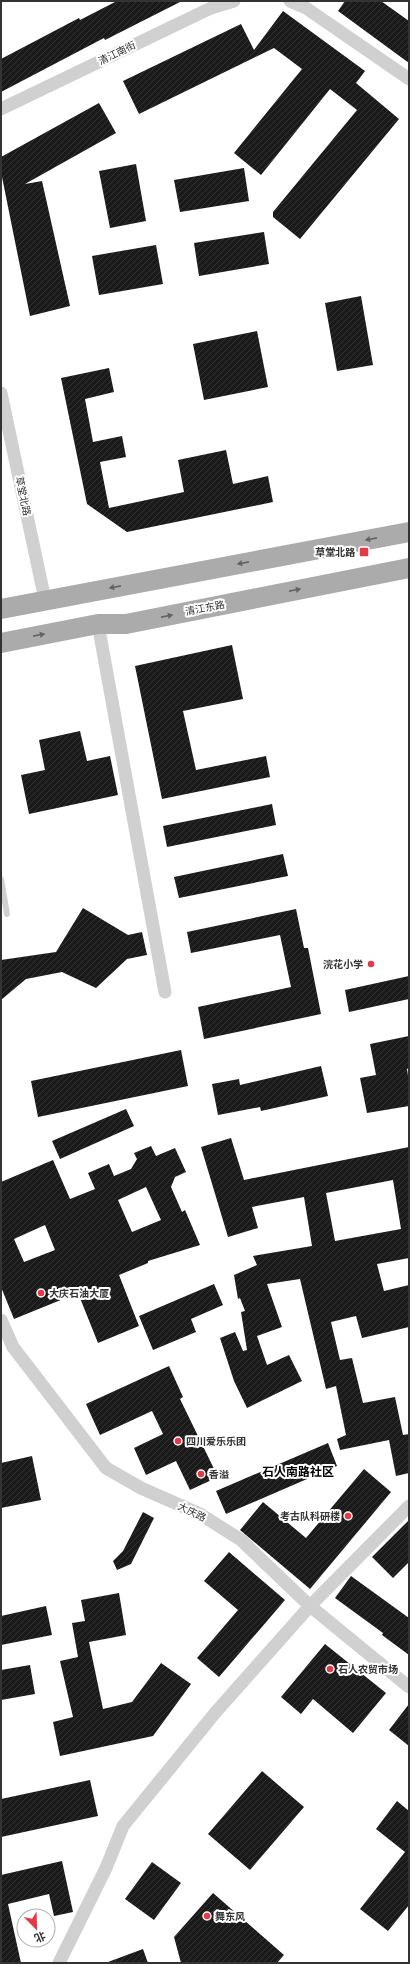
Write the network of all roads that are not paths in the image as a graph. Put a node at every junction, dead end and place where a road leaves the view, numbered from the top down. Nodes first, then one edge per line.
1 (234, 1) edge
2 (290, 1) edge
3 (309, 5) edge
4 (409, 79) edge
5 (1, 110) edge
6 (1, 393) edge
7 (409, 532) edge
8 (409, 568) edge
9 (45, 600) junction
10 (1, 609) edge
11 (98, 624) junction
12 (1, 643) edge
13 (1, 878) edge
14 (7, 914) dead end
15 (165, 992) dead end
16 (1, 1320) edge
17 (409, 1506) edge
18 (310, 1606) junction
19 (409, 1687) edge
20 (59, 1963) edge

1 - 5 street, 清江南街
2 - 3 street
3 - 4 street
6 - 9 street, 草堂北路
7 -> 9 main road
11 -> 8 main road, 清江东路
9 - 10 main road
12 -> 11 main road, 清江东路
11 - 15 street
13 - 14 lane
16 - 18 street, 大庆路
17 - 18 street
18 - 19 street, 大庆路
18 - 20 street

